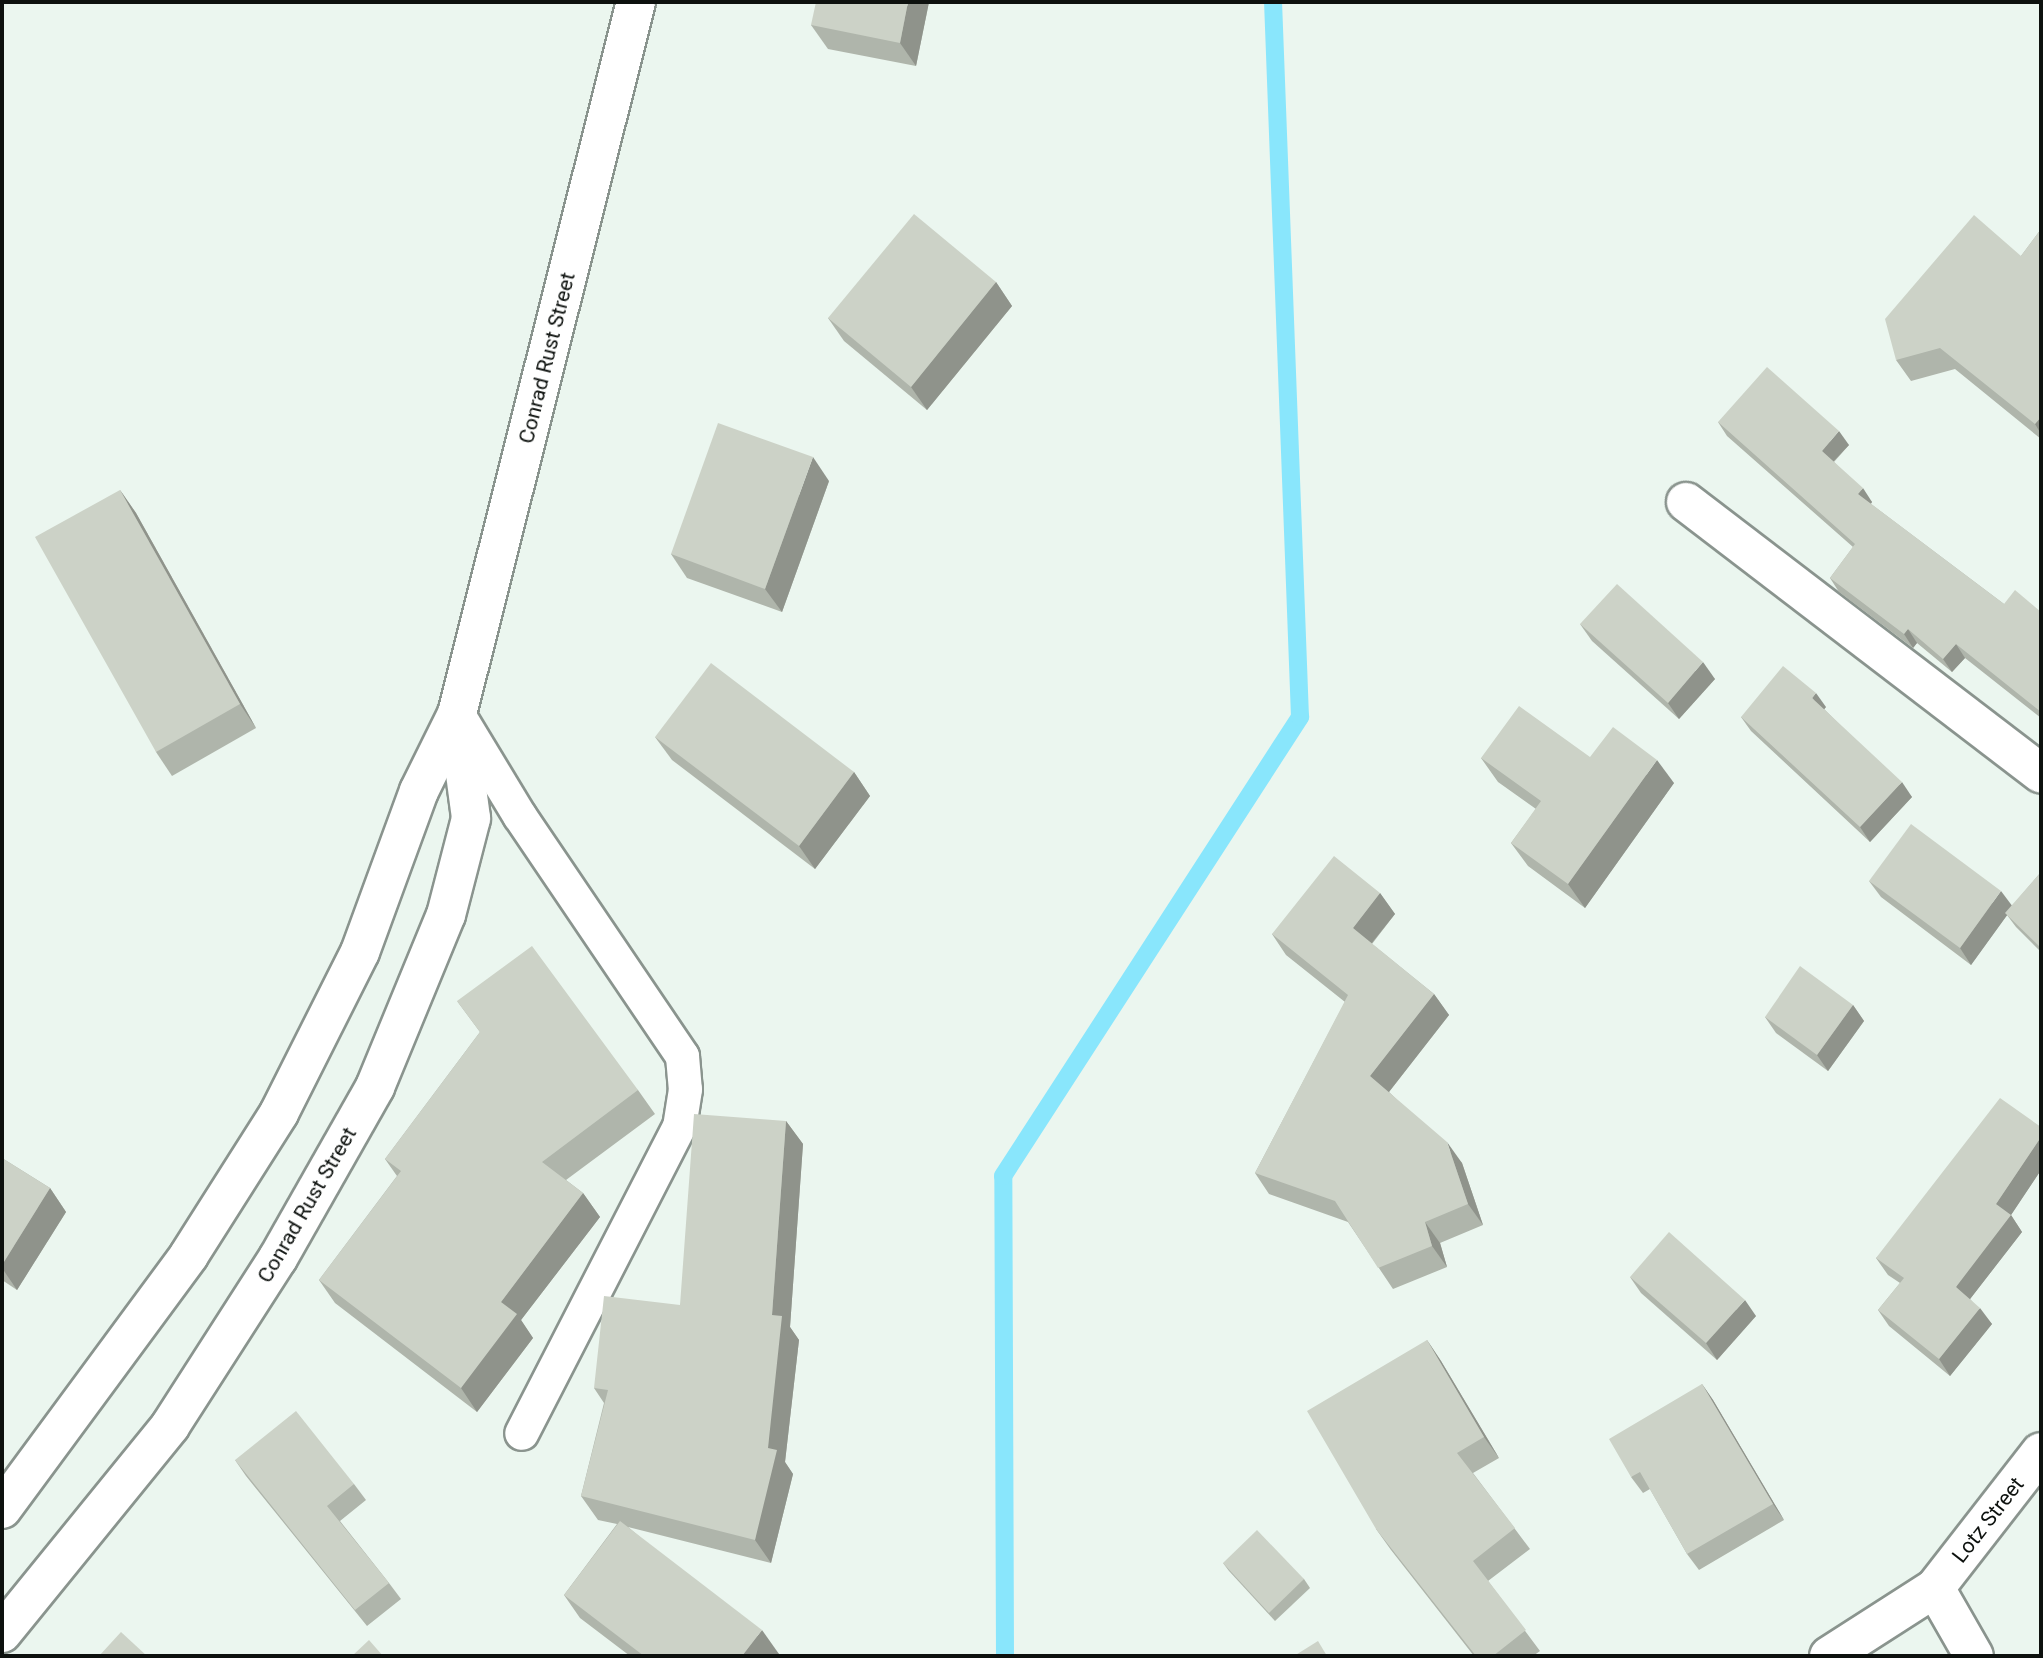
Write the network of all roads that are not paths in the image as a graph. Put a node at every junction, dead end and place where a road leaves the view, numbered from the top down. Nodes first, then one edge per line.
1 (636, 2) edge
2 (1686, 502) dead end
3 (457, 714) junction
4 (2041, 774) edge
5 (521, 1433) dead end
6 (2041, 1452) edge
7 (2, 1509) edge
8 (1935, 1588) junction
9 (2, 1633) edge
10 (1829, 1656) edge
11 (1974, 1656) edge

1 - 3 street, Conrad Rust Street
2 - 4 street
3 - 5 lane
3 - 7 street, Conrad Rust Street
3 - 9 street, Conrad Rust Street
6 - 8 street, Lotz Street
8 - 10 street, Lotz Street
8 - 11 street

